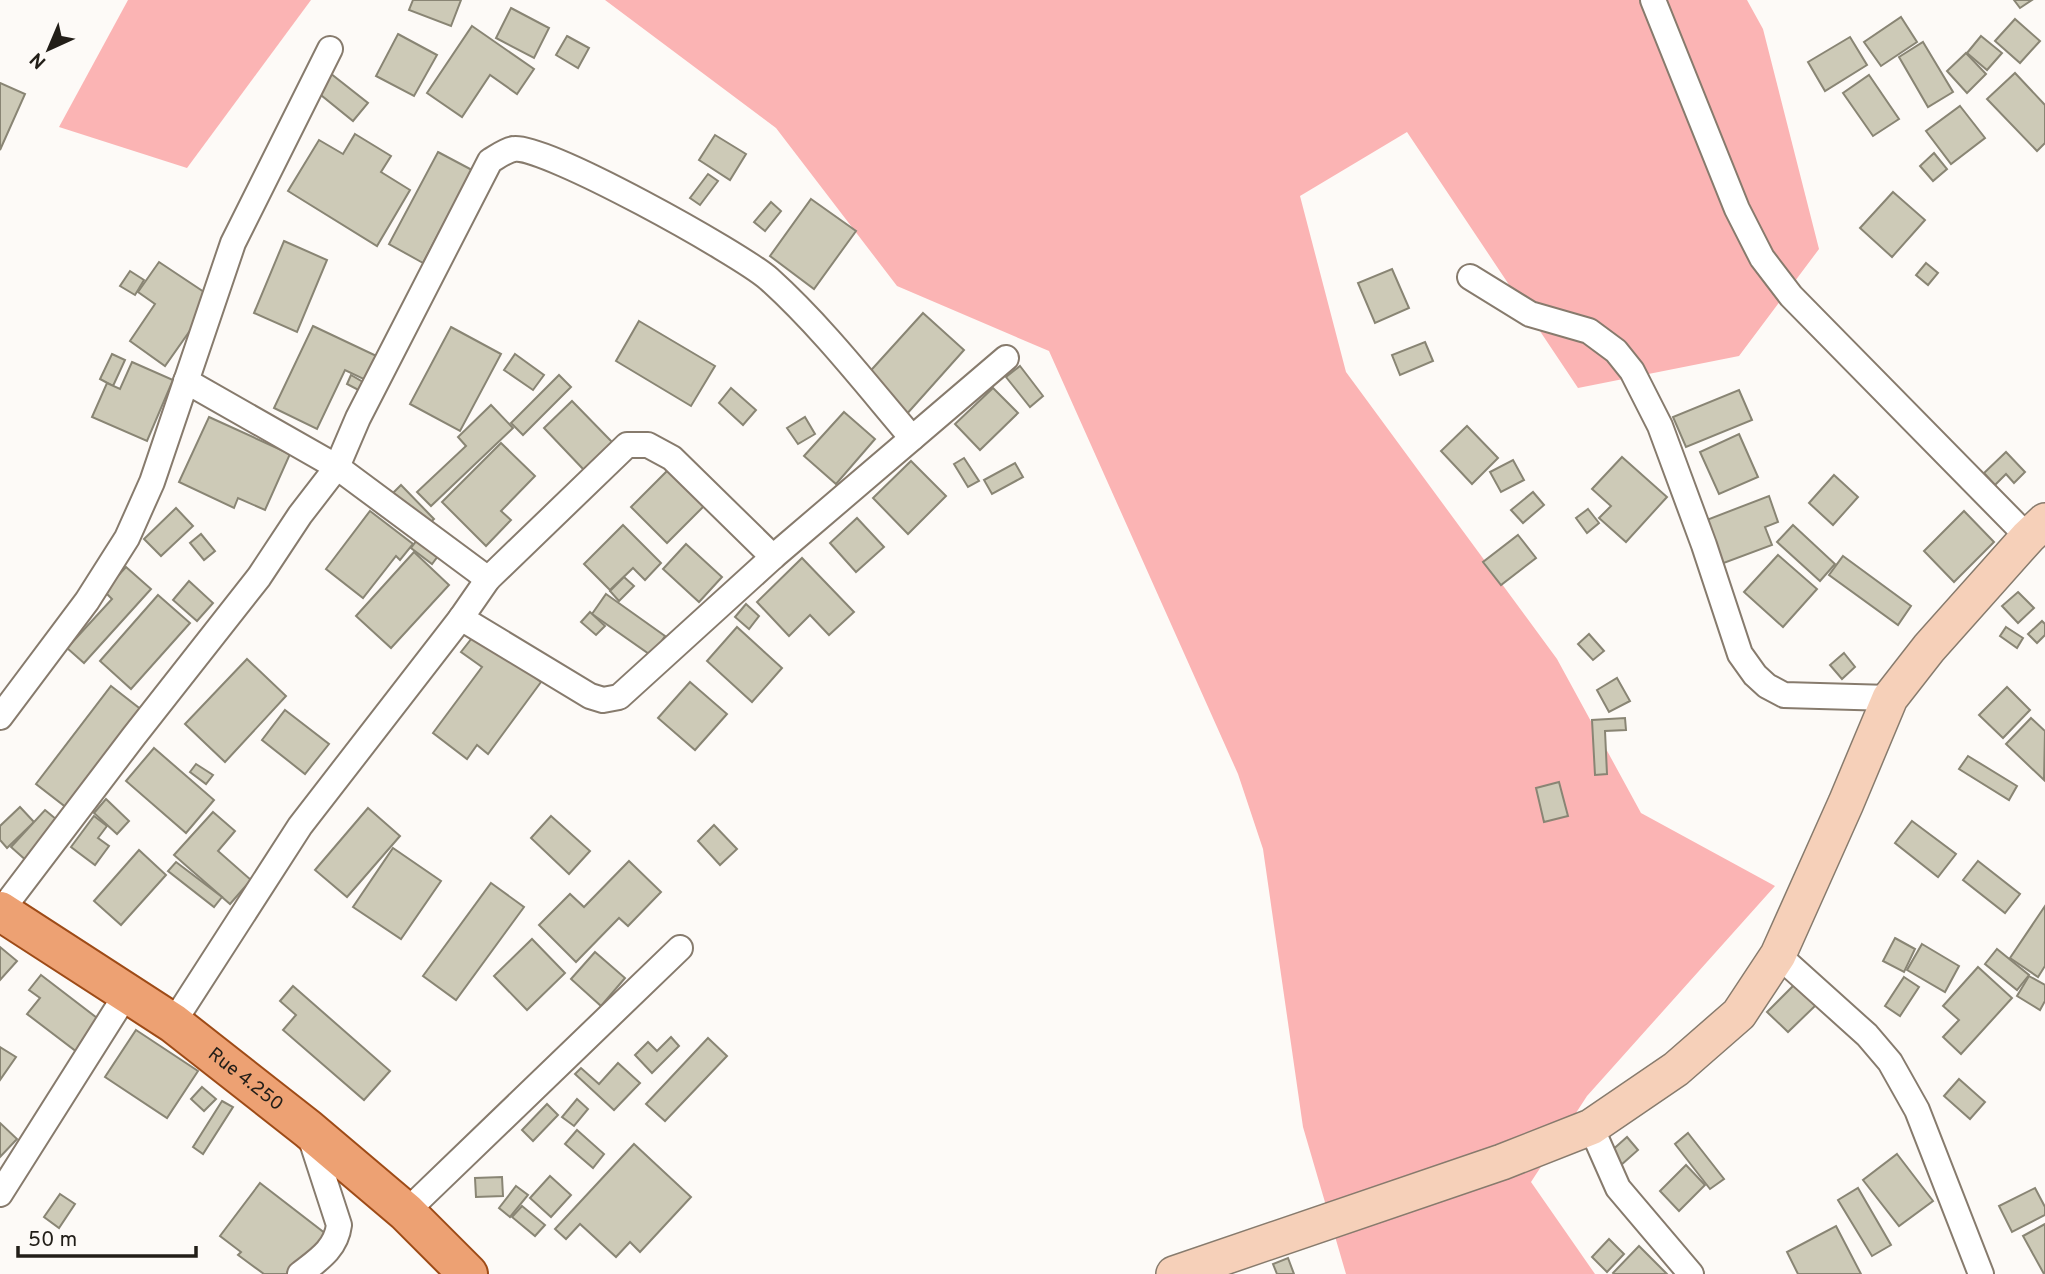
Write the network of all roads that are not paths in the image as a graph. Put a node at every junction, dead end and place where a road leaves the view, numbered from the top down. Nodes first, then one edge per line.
1 (1653, 0) edge
2 (330, 49) dead end
3 (1470, 276) dead end
4 (1006, 358) dead end
5 (186, 381) junction
6 (912, 438) junction
7 (337, 467) junction
8 (2037, 529) edge
9 (773, 557) junction
10 (488, 579) junction
11 (461, 618) junction
12 (1890, 698) junction
13 (0, 717) edge
14 (1, 911) edge
15 (680, 948) dead end
16 (1778, 956) junction
17 (127, 993) junction
18 (173, 1024) junction
19 (1591, 1127) junction
20 (308, 1129) junction
21 (0, 1194) edge
22 (406, 1212) junction
23 (300, 1274) edge
24 (468, 1274) edge
25 (1174, 1274) edge
26 (1691, 1274) edge
27 (1981, 1274) edge

1 - 8 street
2 - 5 street
3 - 12 street
4 - 6 street
5 - 7 street
5 - 13 street
6 - 7 street
6 - 9 street
7 - 10 street
7 - 14 street
8 - 12 street
9 - 10 street
9 - 11 street
10 - 11 street
11 - 18 street
12 - 16 street
14 - 17 main road, Rue 4.250
15 - 22 street
16 - 19 street
16 - 27 street
17 - 18 main road, Rue 4.250
17 - 21 street
18 - 20 main road, Rue 4.250
19 - 25 street
19 - 26 street
20 - 22 main road, Rue 4.250
20 - 23 street
22 - 24 main road, Rue 4.250

